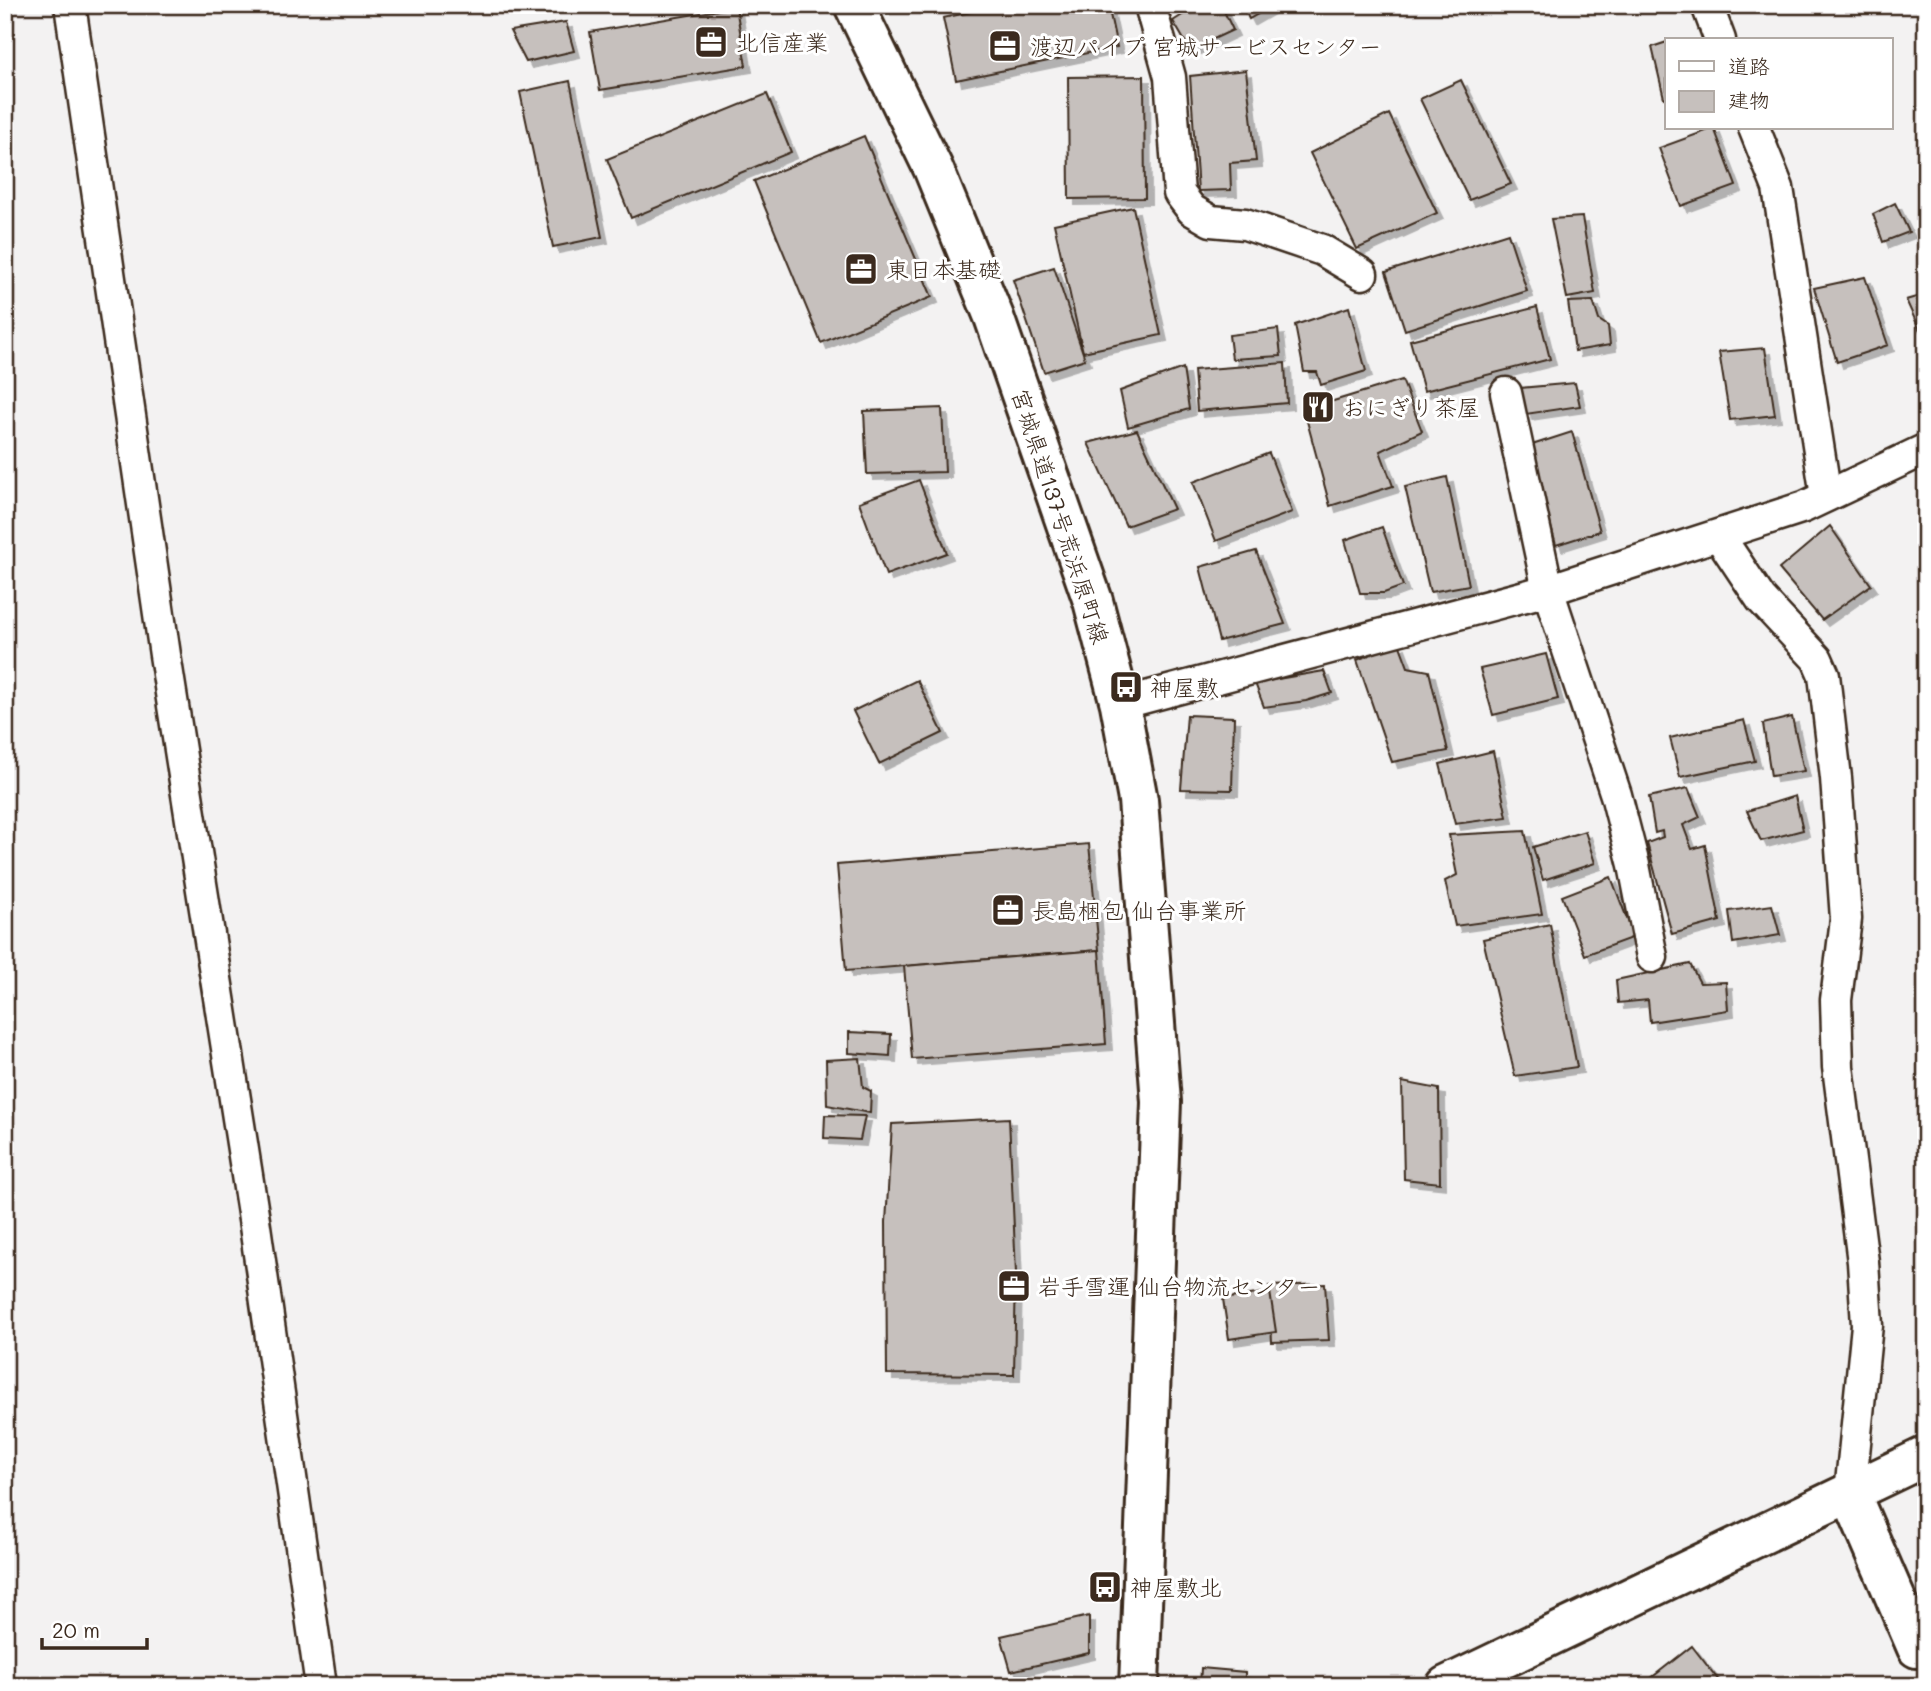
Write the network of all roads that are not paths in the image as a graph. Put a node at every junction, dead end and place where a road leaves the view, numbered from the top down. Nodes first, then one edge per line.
1 (70, 5) edge
2 (854, 5) edge
3 (1150, 5) edge
4 (1708, 8) dead end
5 (1719, 38) edge
6 (1755, 130) edge
7 (1362, 274) dead end
8 (1506, 393) dead end
9 (1926, 449) edge
10 (1826, 496) junction
11 (1719, 536) junction
12 (1548, 590) junction
13 (1120, 704) junction
14 (1652, 957) dead end
15 (1926, 1456) edge
16 (1850, 1493) junction
17 (1917, 1648) dead end
18 (321, 1686) edge
19 (1139, 1686) edge
20 (1446, 1686) edge

1 - 18 street
2 - 13 main road, 宮城県道137号荒浜原町線
3 - 7 street
4 - 5 street
6 - 10 street
8 - 12 street
9 - 10 street
10 - 11 street
11 - 12 street
11 - 16 street
12 - 13 street
12 - 14 street
13 - 19 main road, 宮城県道137号荒浜原町線
15 - 16 main road
16 - 17 main road
16 - 20 main road

